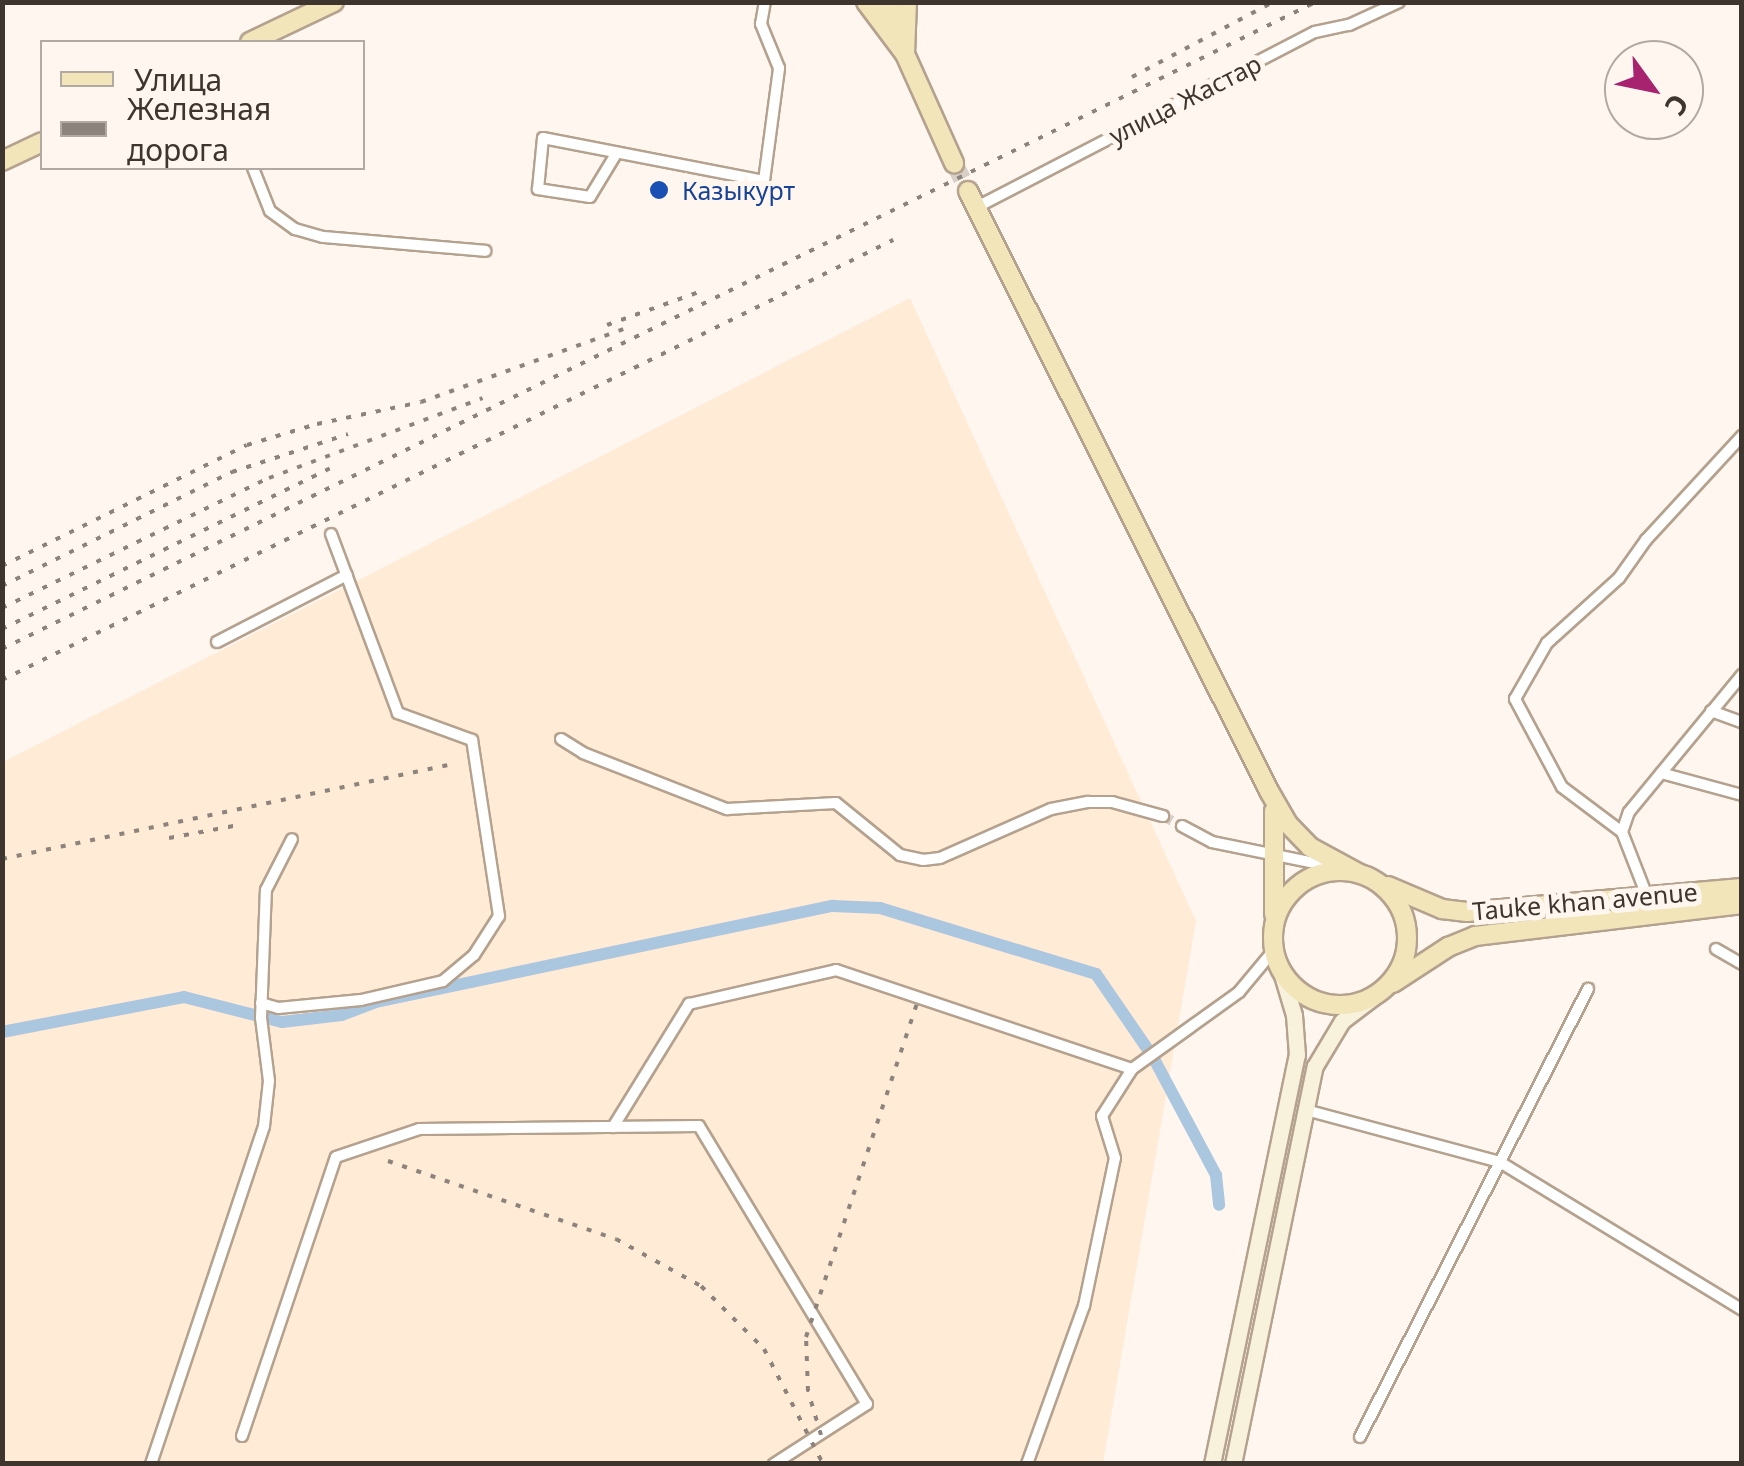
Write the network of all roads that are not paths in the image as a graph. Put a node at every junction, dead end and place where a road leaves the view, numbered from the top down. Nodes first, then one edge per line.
1 (334, 2) edge
2 (764, 2) edge
3 (850, 2) edge
4 (866, 2) edge
5 (886, 2) edge
6 (907, 2) edge
7 (1398, 2) edge
8 (881, 22) junction
9 (254, 40) edge
10 (905, 54) junction
11 (40, 143) edge
12 (616, 154) junction
13 (2, 162) edge
14 (954, 163) tunnel mouth
15 (254, 170) edge
16 (972, 199) joint
17 (485, 251) dead end
18 (1742, 436) edge
19 (331, 534) dead end
20 (347, 576) junction
21 (217, 642) dead end
22 (1742, 675) edge
23 (1712, 711) junction
24 (1742, 722) edge
25 (561, 738) dead end
26 (1661, 772) junction
27 (1269, 791) junction
28 (1742, 795) edge
29 (1163, 816) tunnel mouth
30 (1182, 826) tunnel mouth
31 (1622, 832) junction
32 (292, 839) dead end
33 (1276, 858) junction
34 (1359, 874) junction
35 (1742, 888) edge
36 (1648, 897) junction
37 (1742, 904) edge
38 (1514, 908) junction
39 (1516, 928) junction
40 (1274, 930) junction
41 (1716, 949) dead end
42 (1277, 959) junction
43 (1742, 964) edge
44 (1588, 989) dead end
45 (1378, 994) junction
46 (261, 1003) junction
47 (1132, 1069) junction
48 (1306, 1110) junction
49 (613, 1127) junction
50 (1500, 1162) junction
51 (1742, 1310) edge
52 (242, 1436) dead end
53 (1360, 1437) dead end
54 (151, 1464) edge
55 (774, 1464) edge
56 (1027, 1464) edge
57 (1212, 1464) edge
58 (1233, 1464) edge

1 - 9 main road
2 - 12 street
3 - 8 main road
4 - 8 main road
5 - 10 main road
6 - 10 main road
7 - 16 street, улица Жастар
8 - 10 main road
10 - 14 main road
11 - 13 main road
12 - 12 street
15 - 17 street
16 - 27 main road
18 - 31 street
19 - 20 street
20 - 21 street
20 - 46 street
22 - 23 street
23 - 24 street
23 - 26 street
25 - 29 street
26 - 28 street
26 - 31 street
27 - 33 main road
27 - 34 main road, Tauke khan avenue
30 - 33 street
31 - 36 street
32 - 46 street
33 - 34 street
33 - 40 main road
34 - 38 main road, Tauke khan avenue
34 - 40 main road
34 - 45 main road
35 - 36 main road, Tauke khan avenue
36 - 38 main road, Tauke khan avenue
37 - 39 main road, Tauke khan avenue
38 - 39 main road
39 - 45 main road, Tauke khan avenue
40 - 42 main road
41 - 43 street
42 - 45 main road
42 - 47 street
42 - 57 main road
44 - 50 street
45 - 48 main road
46 - 54 street
47 - 49 street
47 - 56 street
48 - 50 street
48 - 58 main road
49 - 52 street
49 - 55 street
50 - 51 street
50 - 53 street

